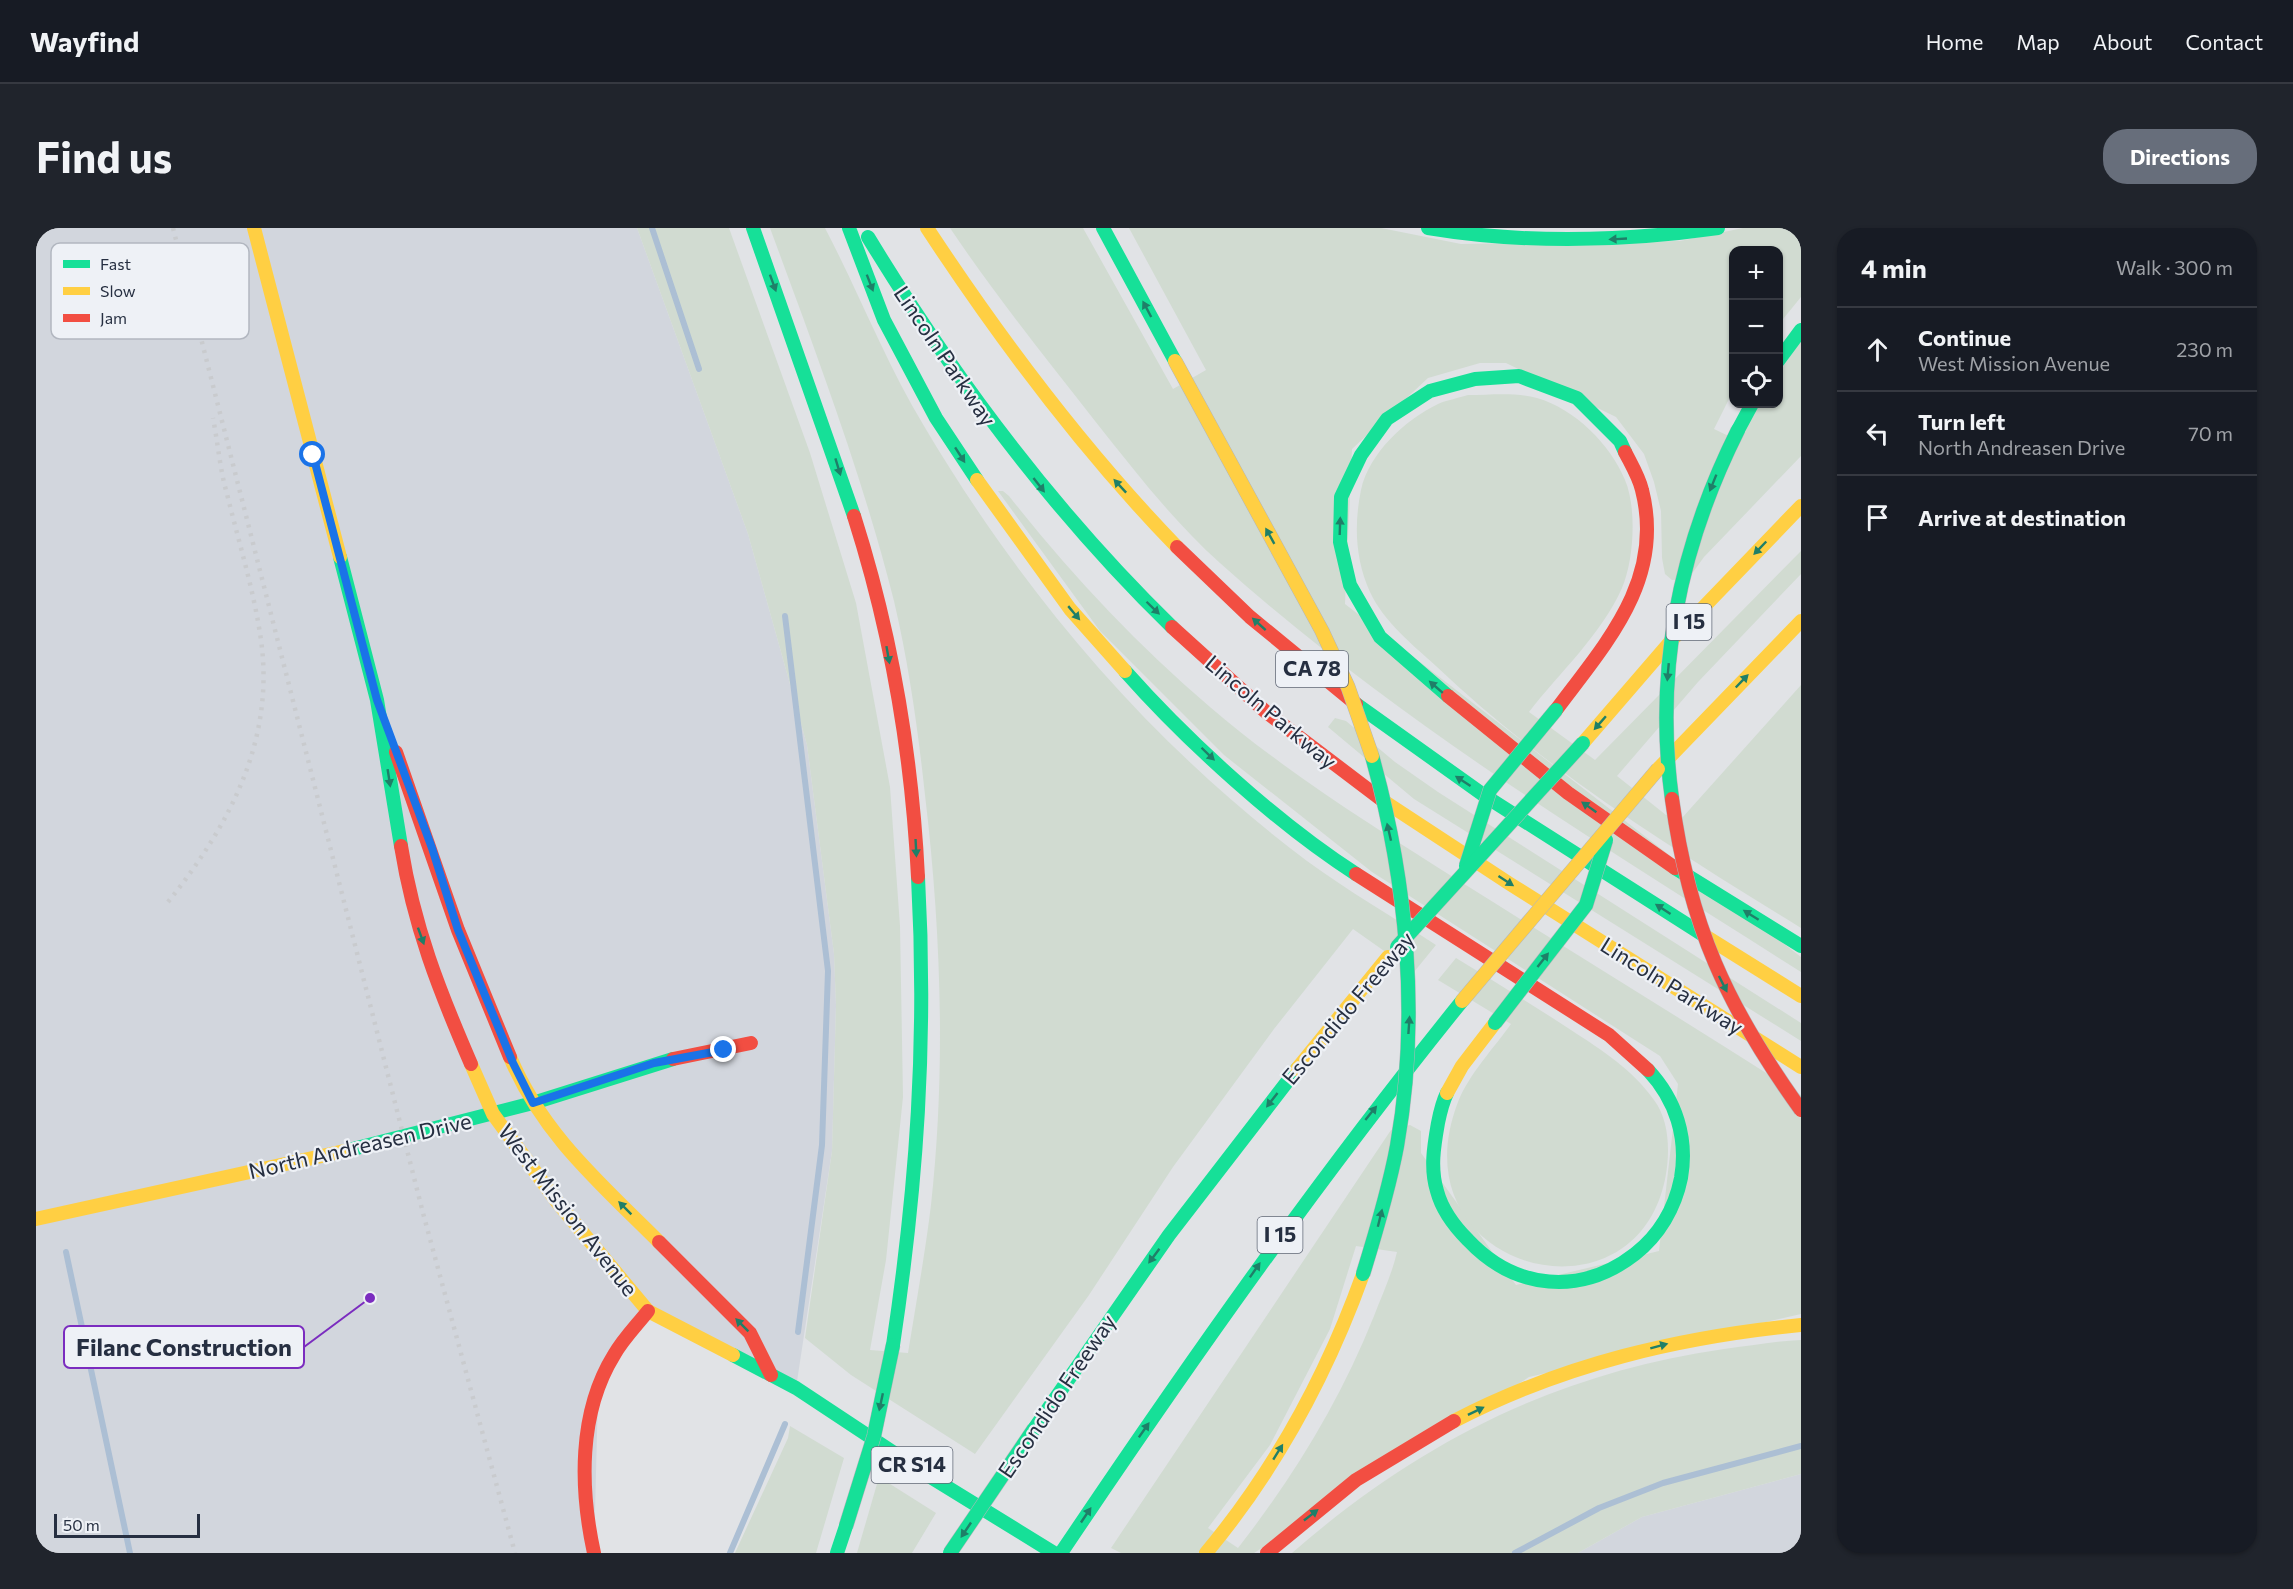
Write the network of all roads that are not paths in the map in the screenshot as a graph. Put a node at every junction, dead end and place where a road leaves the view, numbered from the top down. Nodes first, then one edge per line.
1 (254, 228) edge
2 (753, 228) edge
3 (849, 228) edge
4 (862, 228) edge
5 (927, 228) edge
6 (1103, 228) edge
7 (1428, 228) edge
8 (1718, 228) edge
9 (1801, 330) edge
10 (1783, 355) edge
11 (1750, 408) edge
12 (1801, 506) edge
13 (1801, 621) edge
14 (377, 700) junction
15 (1610, 829) junction
16 (1462, 876) junction
17 (1801, 946) edge
18 (1801, 996) edge
19 (751, 1043) dead end
20 (1801, 1067) edge
21 (533, 1103) junction
22 (1801, 1110) edge
23 (493, 1114) junction
24 (36, 1220) edge
25 (648, 1311) junction
26 (1801, 1325) edge
27 (771, 1375) junction
28 (594, 1553) edge
29 (837, 1553) edge
30 (950, 1553) edge
31 (1054, 1553) edge
32 (1061, 1553) edge
33 (1206, 1553) edge
34 (1267, 1553) edge

1 - 14 main road, West Mission Avenue / CR S14
2 -> 29 main road, bridge
3 -> 15 main road, bridge
4 -> 20 main road, Lincoln Parkway / CA 78
18 -> 5 main road, CA 78
33 -> 6 main road, bridge
8 -> 7 main road
9 - 10 main road
11 -> 22 main road, bridge
12 -> 16 main road, Escondido Freeway / I 15, bridge
15 -> 13 main road, I 15, bridge
14 - 21 main road, West Mission Avenue / CR S14
14 -> 23 main road, West Mission Avenue / CR S14
32 -> 15 main road, I 15, bridge
17 -> 16 main road, bridge
16 -> 30 main road, Escondido Freeway / I 15, bridge
19 - 21 main road, North Andreasen Drive
21 - 23 main road, North Andreasen Drive
27 -> 21 main road, West Mission Avenue / CR S14
23 - 24 main road, North Andreasen Drive
23 - 25 main road, West Mission Avenue / CR S14
25 - 27 main road, West Mission Avenue / CR S14
25 - 28 main road
34 -> 26 main road
27 - 31 main road, West Mission Avenue / CR S14

